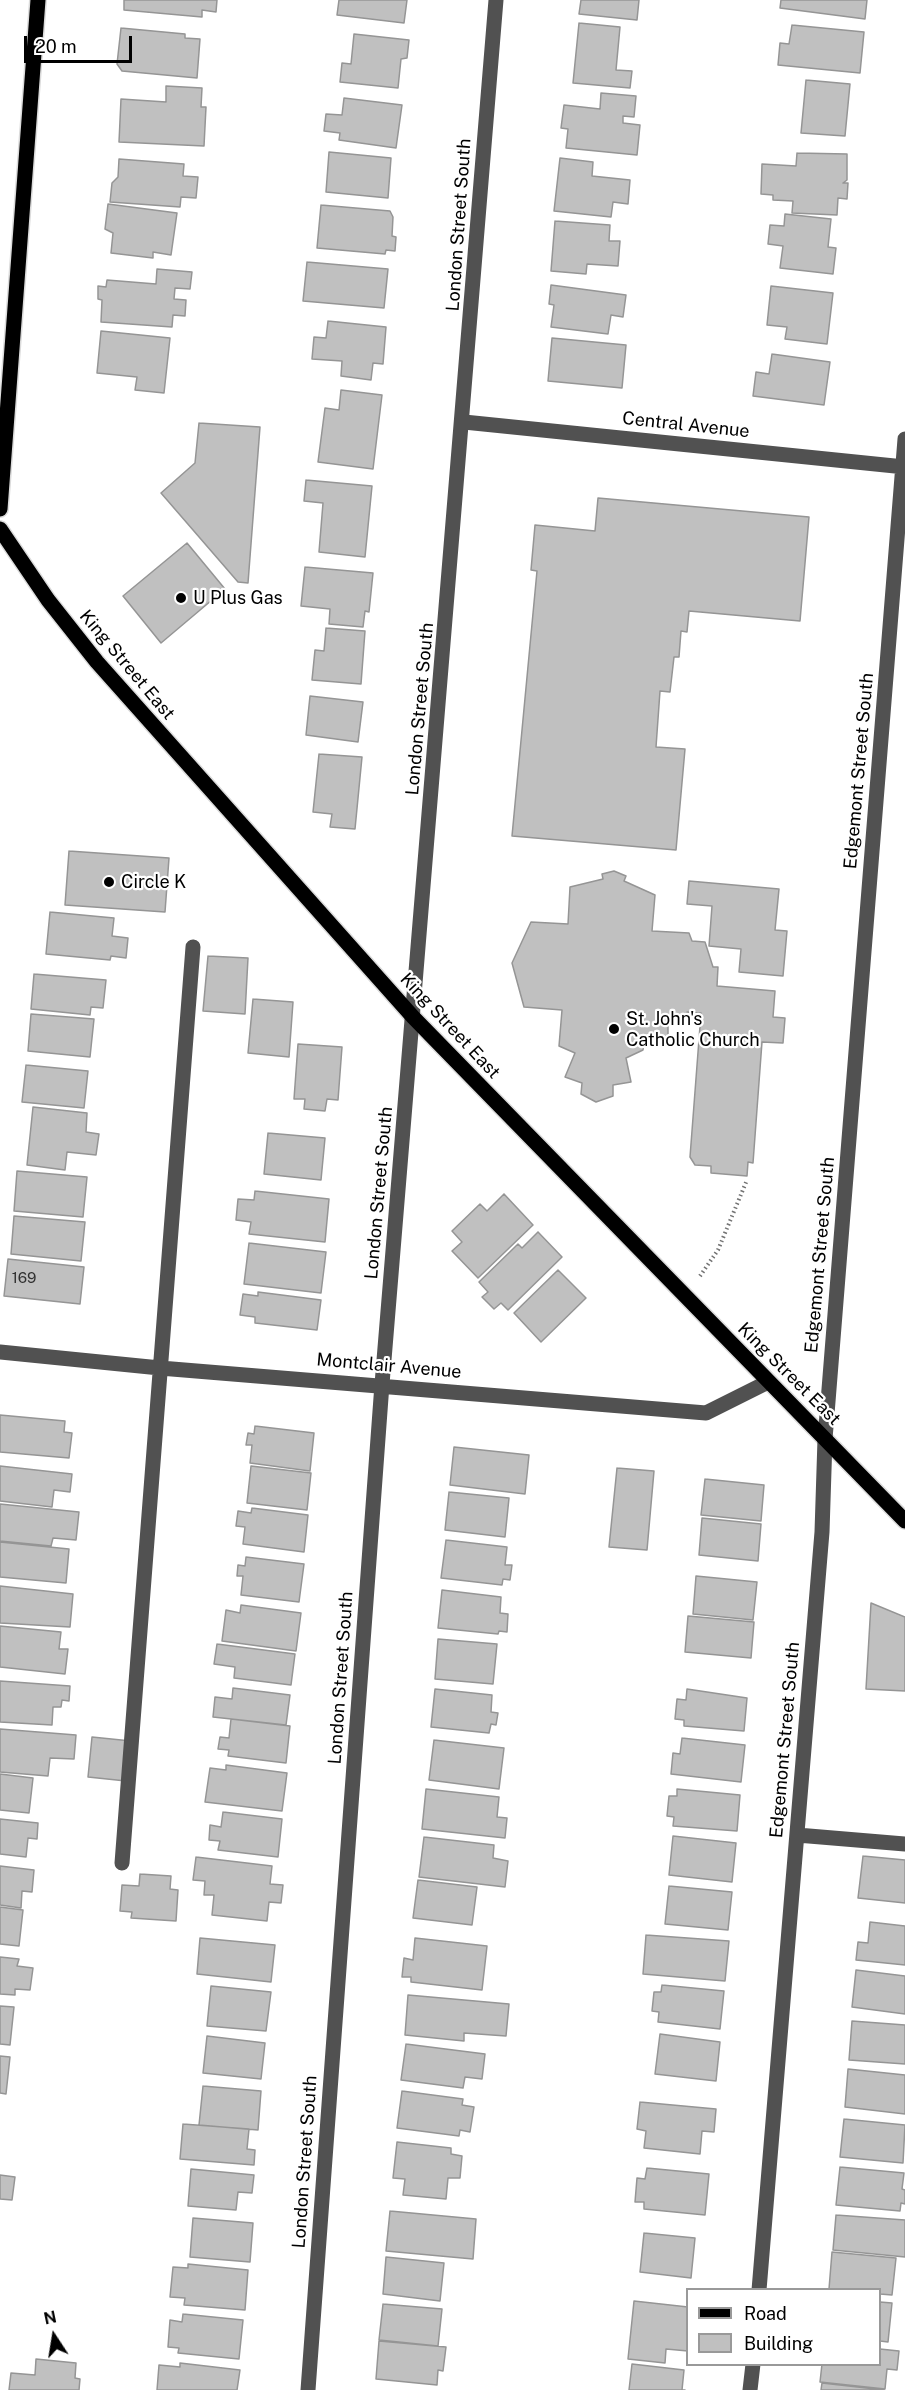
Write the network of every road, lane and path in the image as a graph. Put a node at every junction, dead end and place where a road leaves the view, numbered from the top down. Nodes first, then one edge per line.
1 (38, 0) edge
2 (496, 0) edge
3 (464, 422) junction
4 (905, 439) edge
5 (904, 467) edge
6 (0, 509) edge
7 (0, 529) edge
8 (194, 947) dead end
9 (413, 1017) junction
10 (747, 1180) dead end
11 (685, 1298) junction
12 (0, 1352) edge
13 (160, 1368) junction
14 (768, 1382) junction
15 (382, 1384) junction
16 (825, 1439) junction
17 (905, 1521) edge
18 (797, 1835) junction
19 (905, 1844) edge
20 (122, 1863) dead end
21 (759, 2288) edge
22 (753, 2366) edge
23 (308, 2390) edge
24 (750, 2390) edge

1 - 6 main road
2 - 3 street, London Street South
3 - 5 street, Central Avenue
3 - 9 street, London Street South
4 - 5 street, Edgemont Street South
5 - 16 street, Edgemont Street South
7 - 9 main road, King Street East
8 - 13 street
9 - 11 main road, King Street East
9 - 15 street, London Street South
10 - 11 path
11 - 14 main road, King Street East
12 - 13 street, Montclair Avenue
13 - 15 street, Montclair Avenue
13 - 20 street
14 - 15 street, Montclair Avenue
14 - 16 main road, King Street East
15 - 23 street, London Street South
16 - 17 main road, King Street East
16 - 18 street, Edgemont Street South
18 - 19 street
18 - 21 street, Edgemont Street South
22 - 24 street

